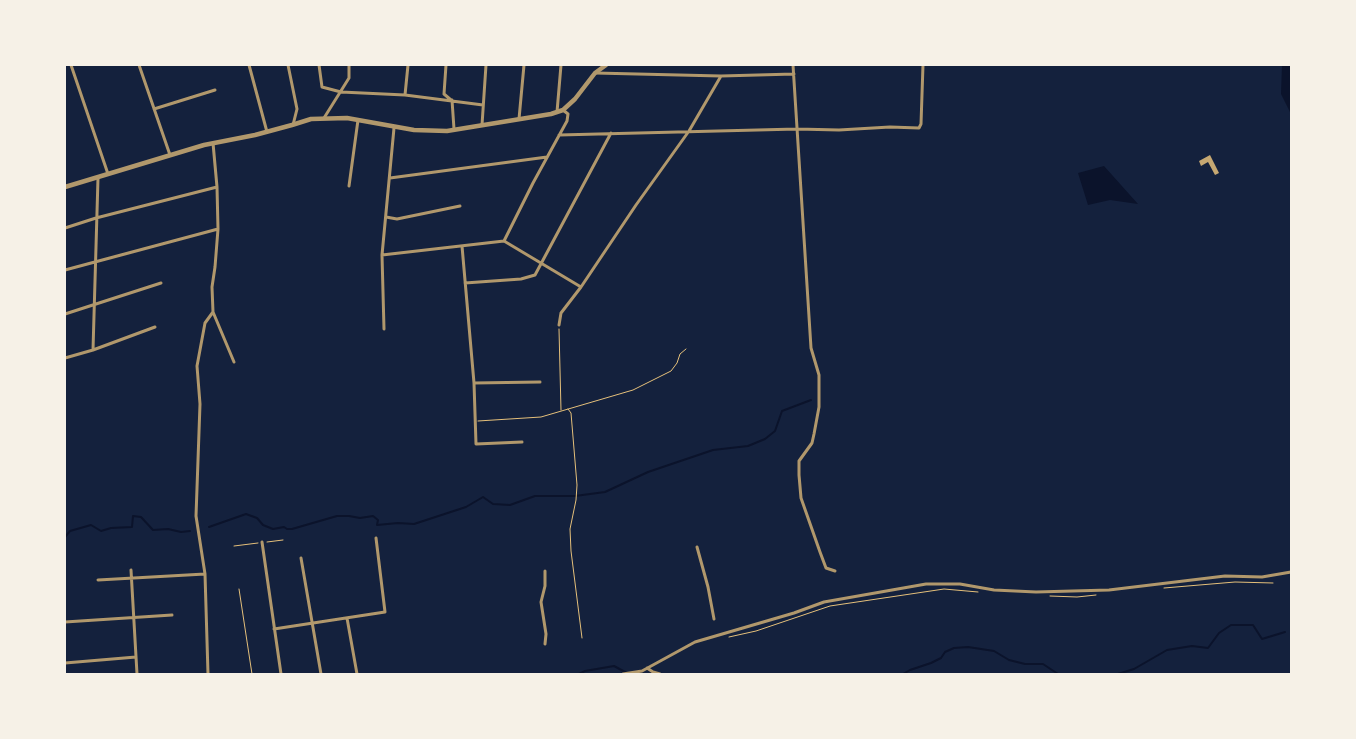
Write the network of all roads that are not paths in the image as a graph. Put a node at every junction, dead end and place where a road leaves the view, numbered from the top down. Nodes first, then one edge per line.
1 (70, 65) edge
2 (140, 65) edge
3 (249, 65) edge
4 (288, 65) edge
5 (319, 65) edge
6 (349, 65) edge
7 (408, 65) edge
8 (446, 65) edge
9 (486, 65) edge
10 (524, 65) edge
11 (561, 65) edge
12 (606, 65) edge
13 (792, 65) edge
14 (923, 65) edge
15 (596, 73) junction
16 (794, 74) junction
17 (721, 76) junction
18 (215, 90) dead end
19 (340, 92) junction
20 (404, 95) junction
21 (452, 100) junction
22 (483, 105) junction
23 (154, 109) junction
24 (562, 110) junction
25 (557, 112) junction
26 (324, 118) junction
27 (518, 119) junction
28 (358, 120) junction
29 (482, 125) junction
30 (292, 126) junction
31 (394, 128) junction
32 (454, 129) junction
33 (797, 129) junction
34 (689, 131) junction
35 (266, 132) junction
36 (612, 133) junction
37 (559, 135) junction
38 (213, 142) junction
39 (170, 155) junction
40 (547, 157) junction
41 (108, 174) junction
42 (98, 178) junction
43 (390, 178) junction
44 (349, 186) dead end
45 (217, 187) junction
46 (65, 188) edge
47 (460, 206) dead end
48 (386, 216) junction
49 (96, 218) junction
50 (65, 228) edge
51 (218, 228) junction
52 (504, 241) junction
53 (462, 246) junction
54 (382, 255) junction
55 (95, 263) junction
56 (541, 263) junction
57 (65, 270) edge
58 (161, 283) dead end
59 (465, 283) junction
60 (581, 287) junction
61 (94, 305) junction
62 (213, 312) junction
63 (65, 314) edge
64 (559, 325) road end
65 (155, 326) dead end
66 (384, 329) dead end
67 (93, 350) junction
68 (65, 358) edge
69 (234, 362) dead end
70 (540, 382) dead end
71 (474, 383) junction
72 (522, 442) dead end
73 (376, 538) dead end
74 (262, 542) dead end
75 (697, 547) dead end
76 (301, 558) dead end
77 (131, 570) dead end
78 (545, 571) dead end
79 (836, 571) dead end
80 (1291, 572) edge
81 (205, 574) junction
82 (131, 578) junction
83 (98, 580) dead end
84 (172, 615) dead end
85 (134, 618) junction
86 (347, 618) junction
87 (714, 619) dead end
88 (65, 622) edge
89 (312, 623) junction
90 (274, 629) junction
91 (545, 644) dead end
92 (136, 658) junction
93 (65, 663) edge
94 (647, 668) junction
95 (137, 674) edge
96 (208, 674) edge
97 (281, 674) edge
98 (321, 674) edge
99 (357, 674) edge
100 (623, 674) edge
101 (660, 674) edge

1 - 41 street
2 - 23 street
3 - 35 street
4 - 30 street
5 - 19 street
6 - 19 street
7 - 20 street
8 - 21 street
9 - 22 street
10 - 27 street
11 - 25 street
12 - 15 street
13 - 16 street
14 - 33 street
15 - 17 street
15 - 24 street
16 - 17 street
16 - 33 street
17 - 34 street
18 - 23 street
19 - 20 street
19 - 26 street
20 - 21 street
21 - 22 street
21 - 32 street
22 - 29 street
23 - 39 street
24 - 25 street
24 - 37 street
25 - 27 street
26 - 28 street
26 - 30 street
27 - 29 street
28 - 31 street
28 - 44 street
29 - 32 street
30 - 35 street
31 - 32 street
31 - 43 street
33 - 34 street
33 - 79 street
34 - 36 street
34 - 60 street
35 - 38 street
36 - 37 street
36 - 56 street
37 - 40 street
38 - 39 street
38 - 45 street
39 - 41 street
40 - 43 street
40 - 52 street
41 - 42 street
42 - 46 street
42 - 49 street
43 - 48 street
45 - 49 street
45 - 51 street
47 - 48 street
48 - 54 street
49 - 50 street
49 - 55 street
51 - 55 street
51 - 62 street
52 - 53 street
52 - 56 street
53 - 54 street
53 - 59 street
54 - 66 street
55 - 57 street
55 - 61 street
56 - 59 street
56 - 60 street
58 - 61 street
59 - 71 street
60 - 64 street
61 - 63 street
61 - 67 street
62 - 69 street
62 - 81 street
65 - 67 street
67 - 68 street
70 - 71 street
71 - 72 street
73 - 86 street
74 - 90 street
75 - 87 street
76 - 89 street
77 - 82 street
78 - 91 street
80 - 94 street
81 - 82 street
81 - 96 street
82 - 83 street
82 - 85 street
84 - 85 street
85 - 88 street
85 - 92 street
86 - 89 street
86 - 99 street
89 - 90 street
89 - 98 street
90 - 97 street
92 - 93 street
92 - 95 street
94 - 100 street
94 - 101 street

